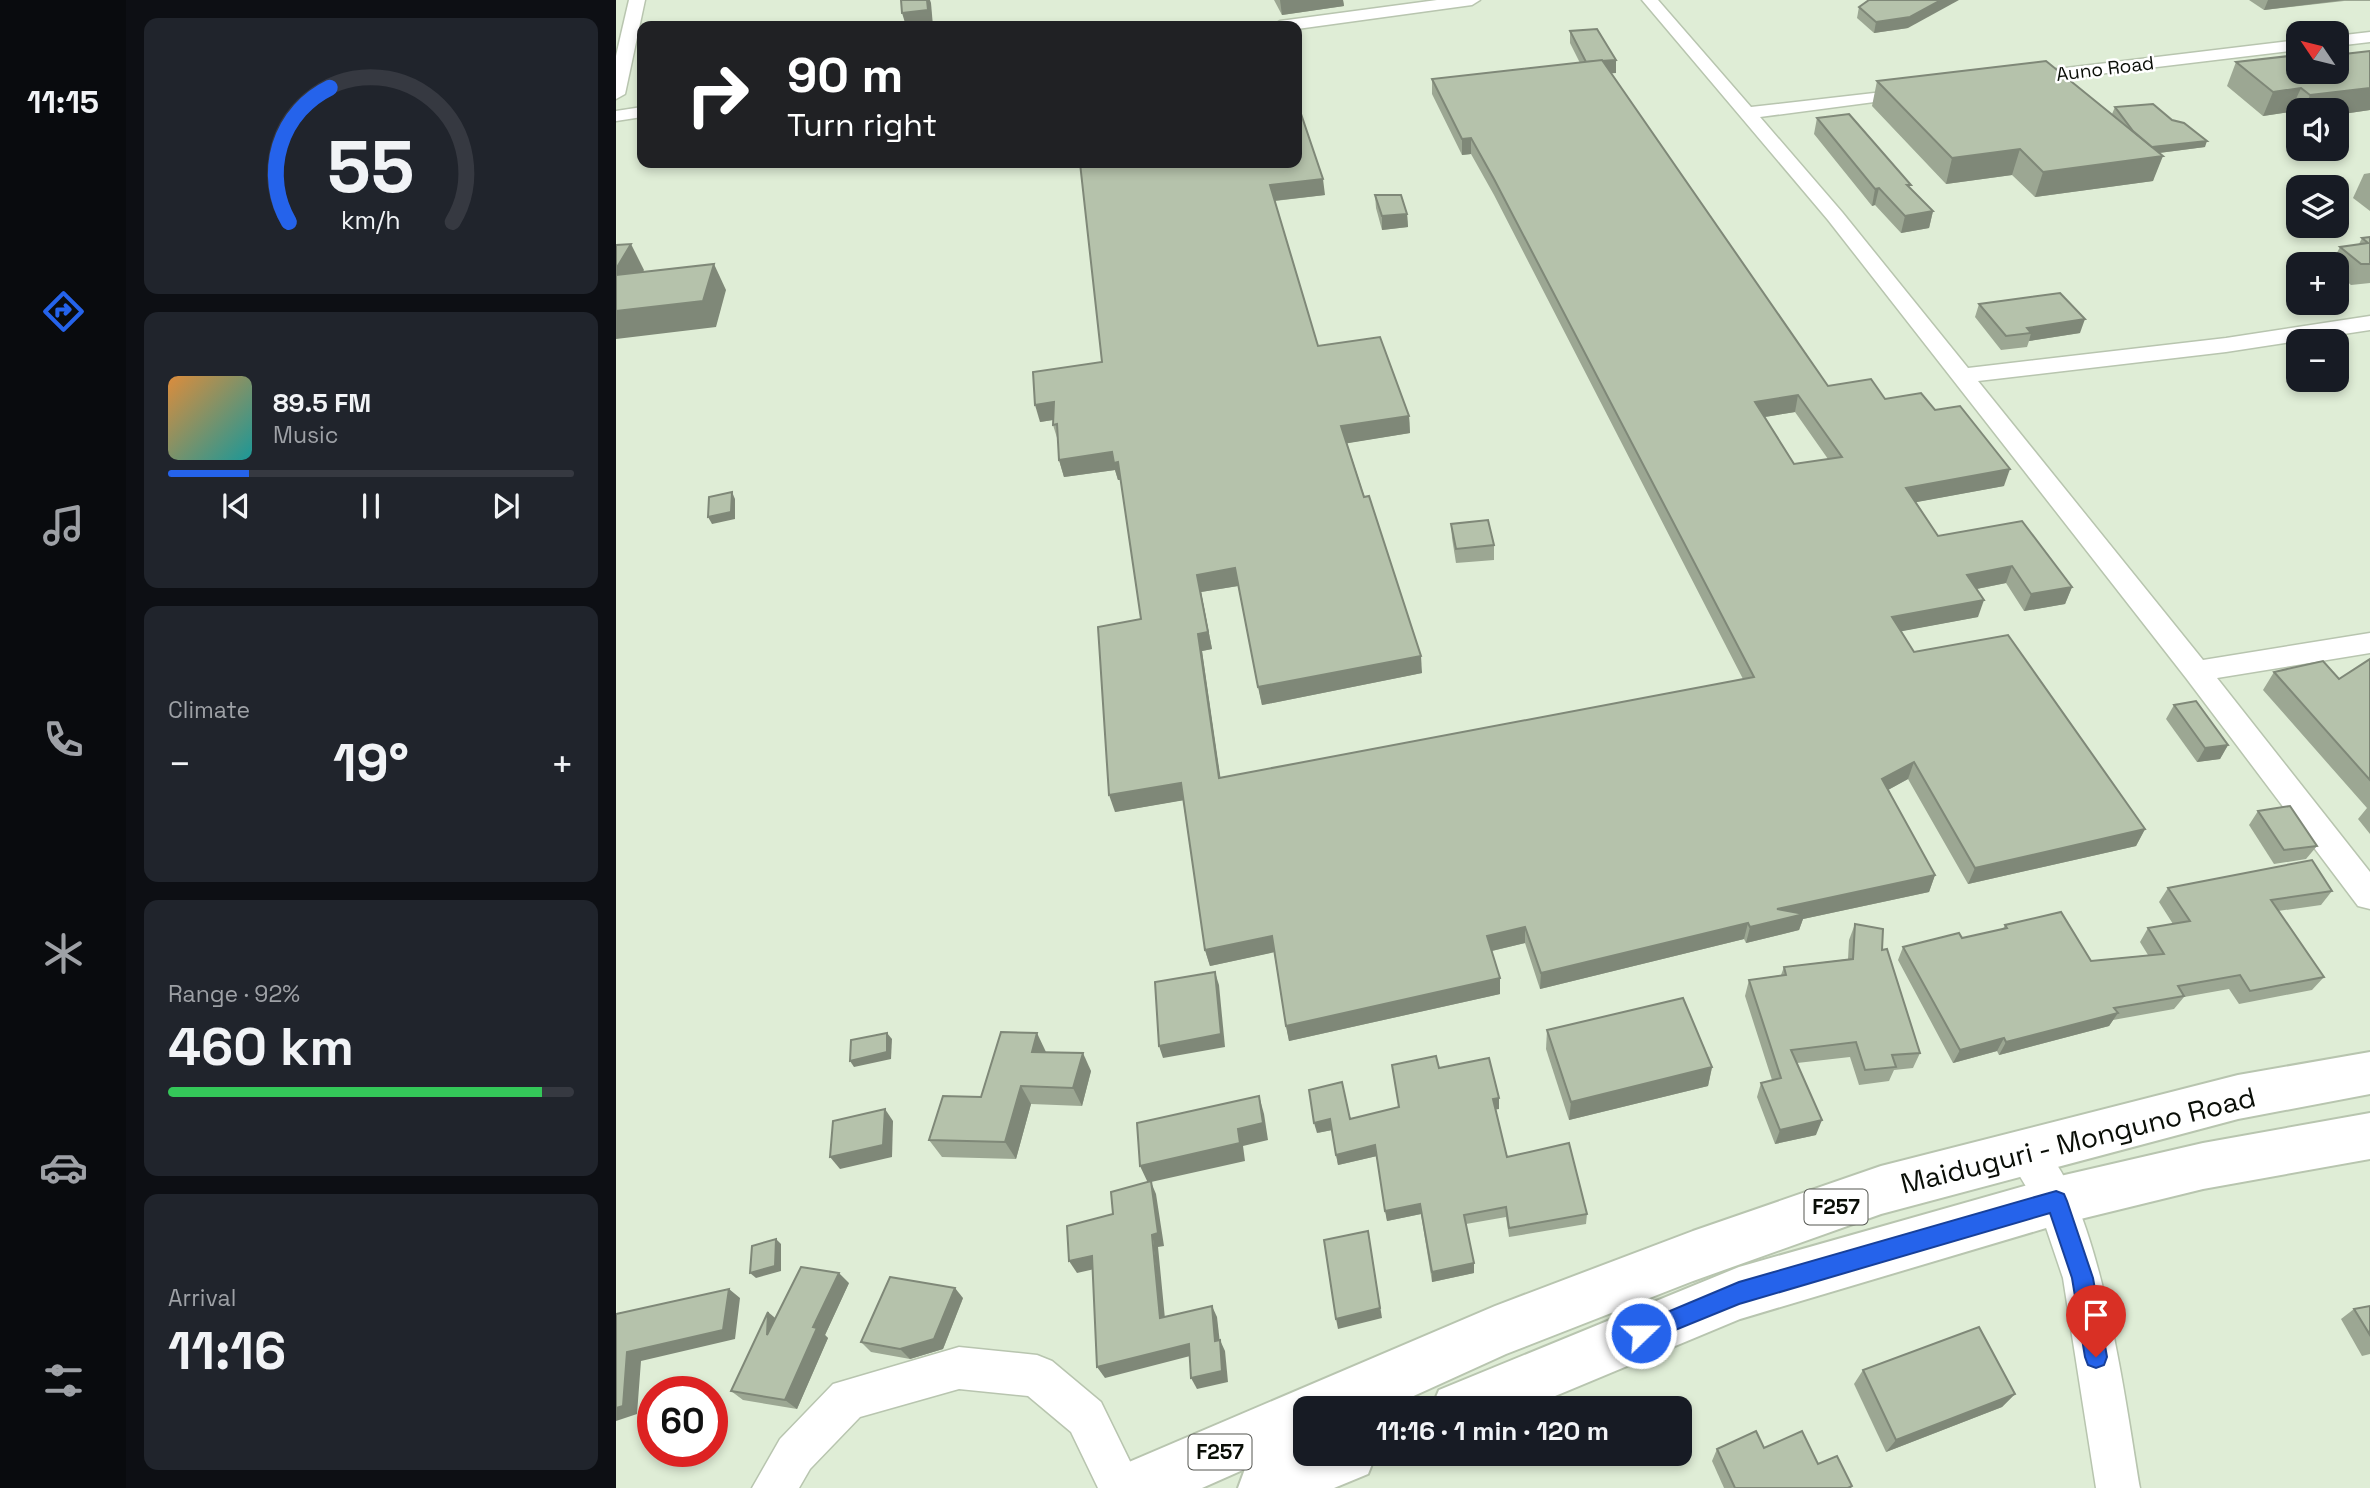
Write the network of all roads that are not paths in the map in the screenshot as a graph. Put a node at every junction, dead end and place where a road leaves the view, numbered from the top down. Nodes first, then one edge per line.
1 (637, 0) edge
2 (1472, 0) edge
3 (1650, 0) edge
4 (1302, 23) edge
5 (2370, 37) edge
6 (2349, 39) edge
7 (2286, 46) edge
8 (2003, 81) edge
9 (1935, 89) edge
10 (616, 94) edge
11 (637, 113) edge
12 (1746, 113) junction
13 (616, 116) edge
14 (2370, 323) edge
15 (1961, 376) junction
16 (2370, 643) edge
17 (2196, 671) junction
18 (2370, 896) edge
19 (2370, 1073) edge
20 (2370, 1136) edge
21 (2025, 1153) junction
22 (2056, 1201) junction
23 (1351, 1396) edge
24 (1489, 1396) edge
25 (1293, 1421) edge
26 (1319, 1466) edge
27 (774, 1488) edge
28 (1121, 1488) edge
29 (1135, 1488) edge
30 (1266, 1488) edge
31 (2118, 1488) edge

1 - 10 street
2 - 4 street
3 - 12 street
5 - 6 street
7 - 8 street, Auno Road
9 - 12 street
11 - 13 street
12 - 15 street
14 - 15 street
15 - 17 street
16 - 17 street
17 - 18 street
19 - 21 main road, Maiduguri - Monguno Road / F257
20 - 22 main road, F257
21 - 22 street
21 - 23 main road, Maiduguri - Monguno Road / F257
22 - 24 main road, F257
22 - 31 street
25 - 29 main road, F257
26 - 30 main road, F257
27 - 28 street

